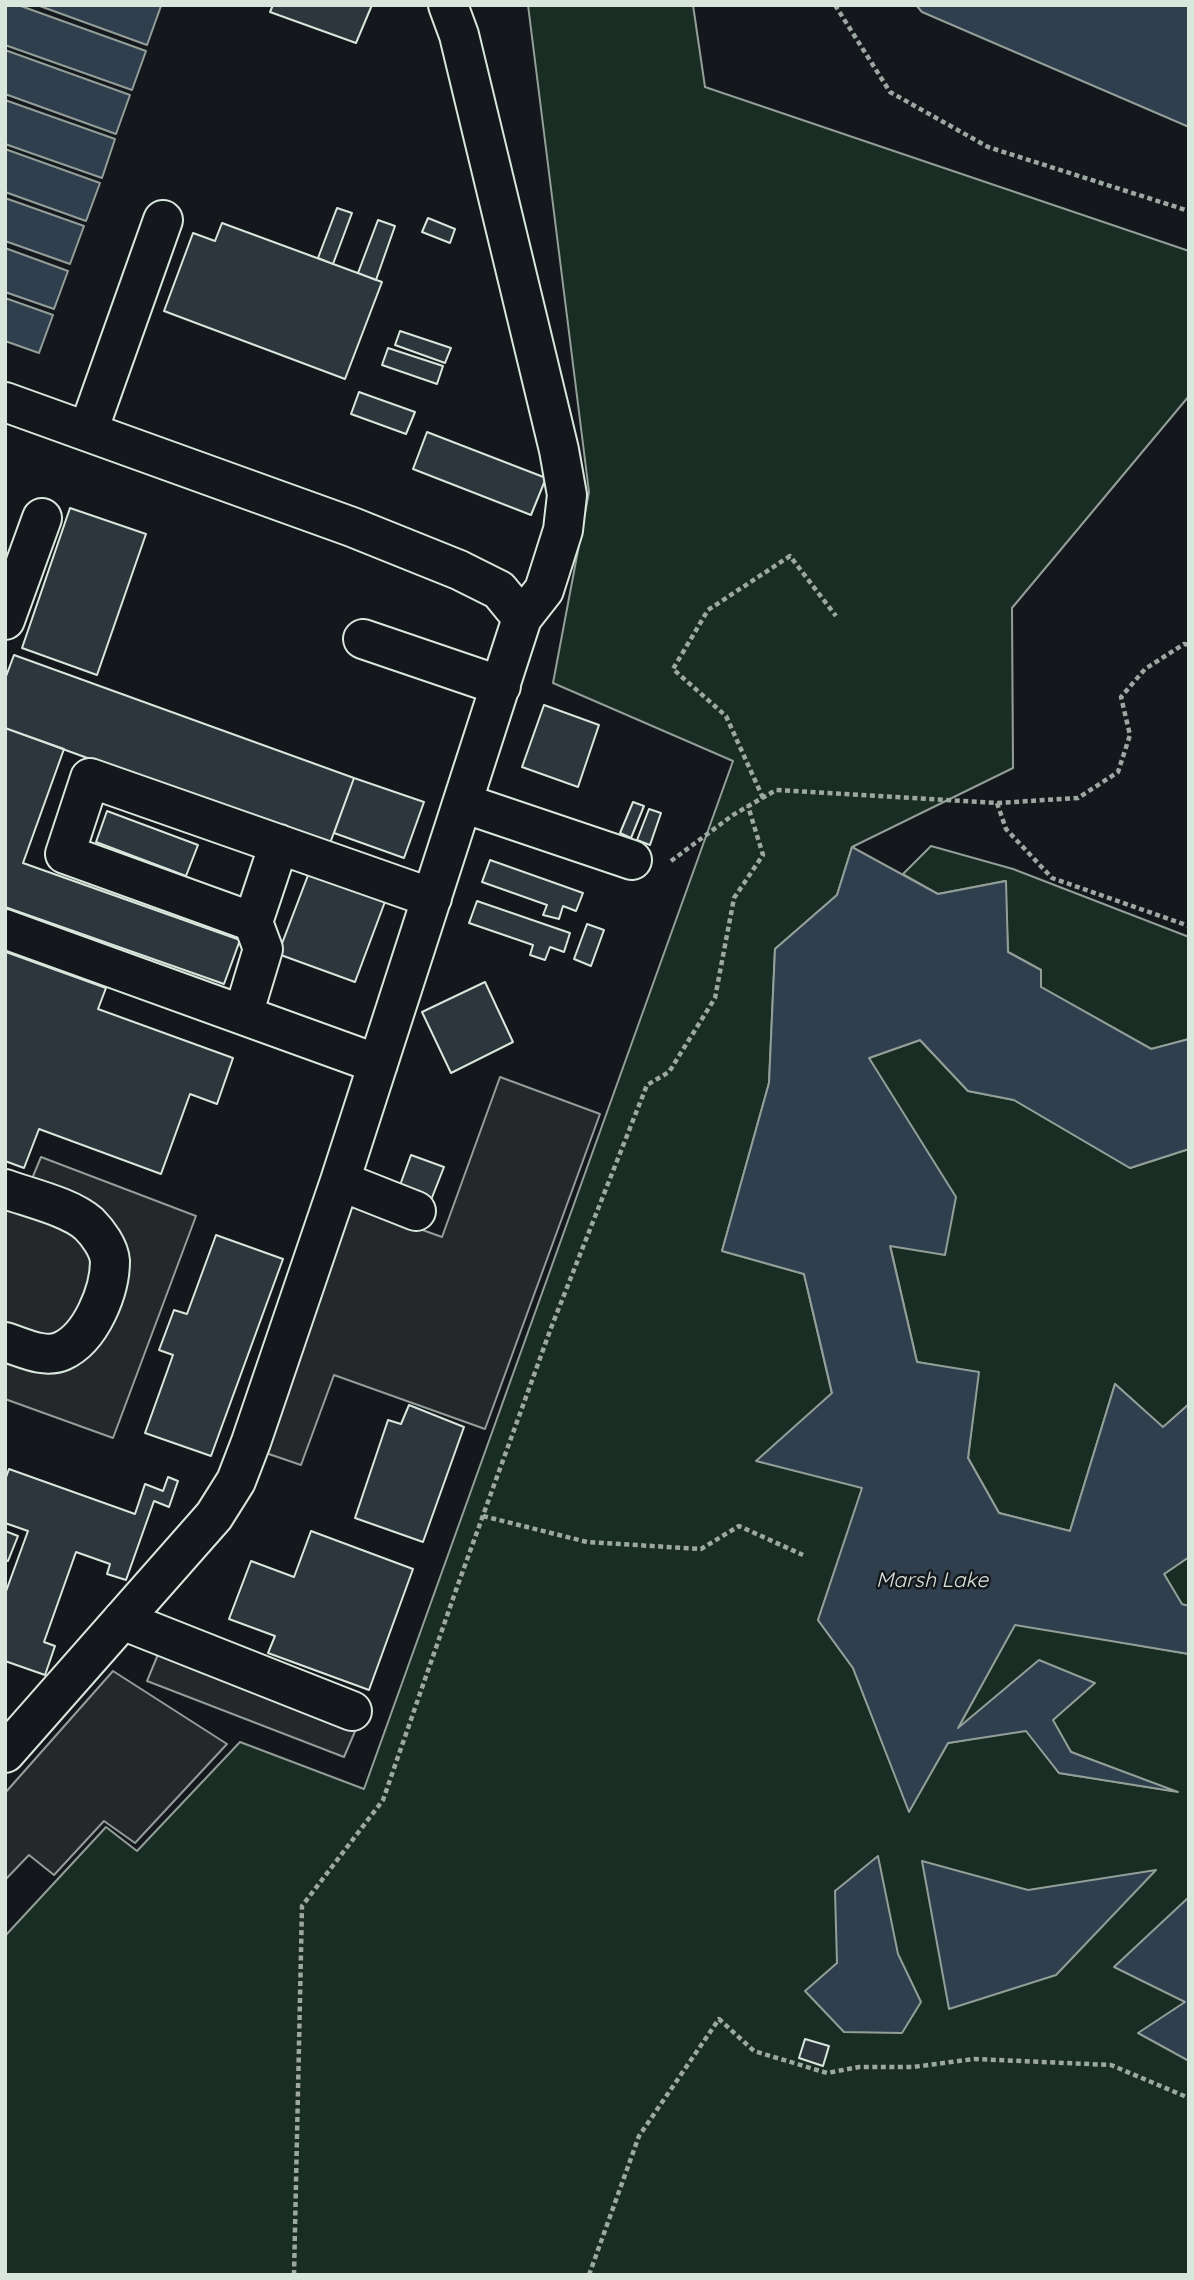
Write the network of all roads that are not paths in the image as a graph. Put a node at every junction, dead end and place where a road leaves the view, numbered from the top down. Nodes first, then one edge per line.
1 (448, 5) edge
2 (163, 220) dead end
3 (5, 402) edge
4 (88, 431) junction
5 (41, 518) dead end
6 (522, 618) junction
7 (5, 620) edge
8 (363, 639) dead end
9 (501, 686) junction
10 (463, 803) junction
11 (279, 844) junction
12 (632, 860) road end
13 (432, 898) junction
14 (253, 922) junction
15 (5, 929) edge
16 (243, 1015) junction
17 (378, 1064) junction
18 (341, 1181) junction
19 (5, 1189) edge
20 (416, 1211) dead end
21 (5, 1342) edge
22 (122, 1620) junction
23 (352, 1711) dead end
24 (5, 1753) edge

1 - 6 lane
2 - 4 lane
3 - 4 lane
4 - 6 lane
5 - 7 lane
6 - 9 lane
8 - 9 lane
9 - 10 lane
10 - 12 lane
10 - 13 lane
11 - 13 lane
11 - 14 lane
11 - 14 lane
13 - 17 lane
14 - 16 lane
15 - 16 lane
16 - 17 lane
17 - 18 lane
18 - 20 lane
18 - 22 lane
19 - 21 lane
22 - 23 lane
22 - 24 lane

